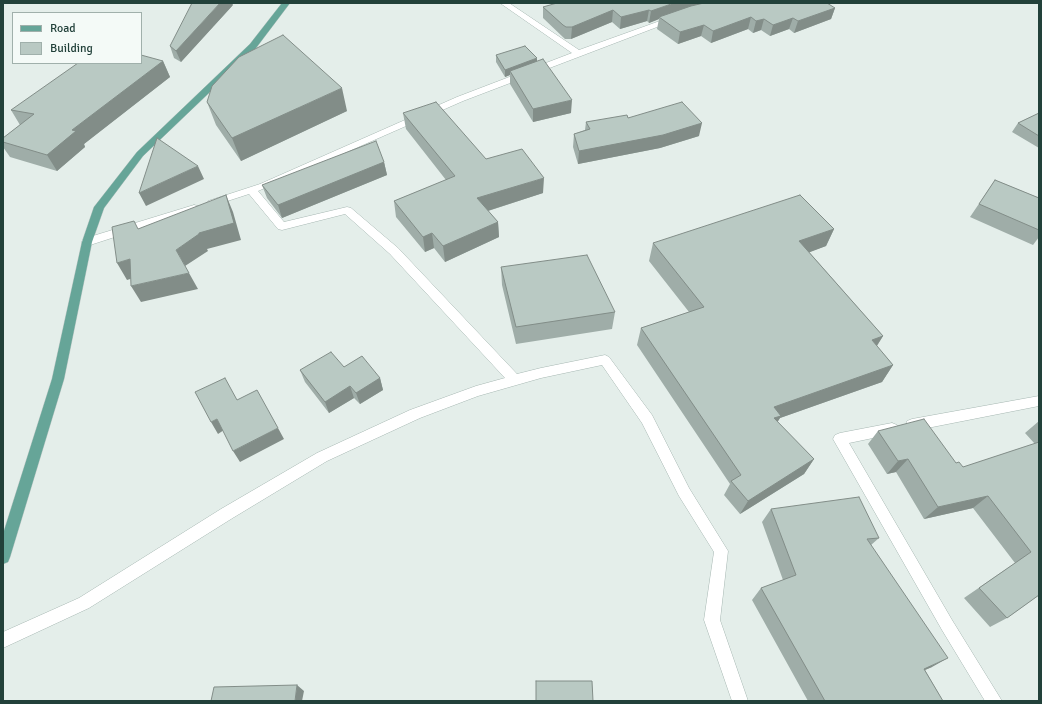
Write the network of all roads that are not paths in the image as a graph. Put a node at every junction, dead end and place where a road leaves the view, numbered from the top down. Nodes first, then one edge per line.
1 (286, 3) edge
2 (504, 3) edge
3 (686, 14) edge
4 (578, 53) junction
5 (251, 190) junction
6 (87, 242) junction
7 (515, 380) junction
8 (1039, 401) edge
9 (3, 557) edge
10 (3, 640) edge
11 (740, 701) edge
12 (994, 701) edge

1 - 6 main road
2 - 4 street
3 - 4 street
4 - 5 street
5 - 6 street
5 - 7 street
6 - 9 main road
7 - 10 street
7 - 11 street
8 - 12 street

